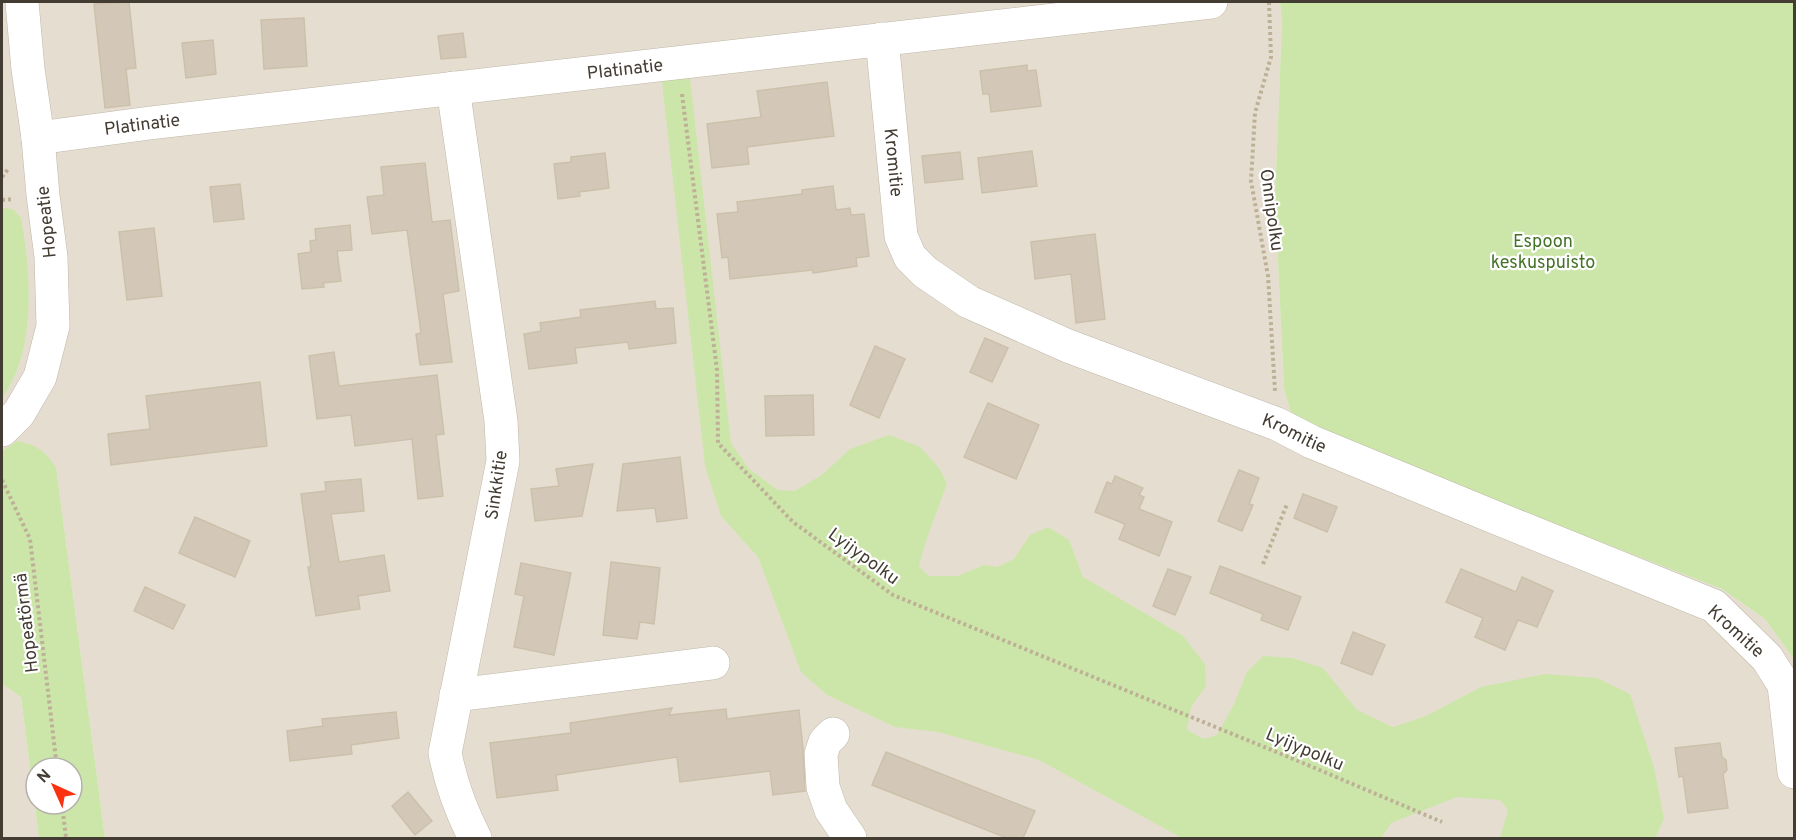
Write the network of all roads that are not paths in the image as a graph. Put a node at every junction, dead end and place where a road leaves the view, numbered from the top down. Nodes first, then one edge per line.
1 (22, 2) edge
2 (1211, 2) edge
3 (882, 39) junction
4 (453, 88) junction
5 (38, 138) junction
6 (2, 430) edge
7 (713, 663) dead end
8 (456, 695) junction
9 (833, 734) dead end
10 (1794, 772) edge
11 (476, 838) edge
12 (850, 838) edge

1 - 5 street, Hopeatie
2 - 3 street, Platinatie
3 - 4 street, Platinatie
3 - 10 street, Kromitie
4 - 5 street, Platinatie
4 - 8 street, Sinkkitie
5 - 6 street, Hopeatie
7 - 8 street
8 - 11 street, Sinkkitie
9 - 12 street

